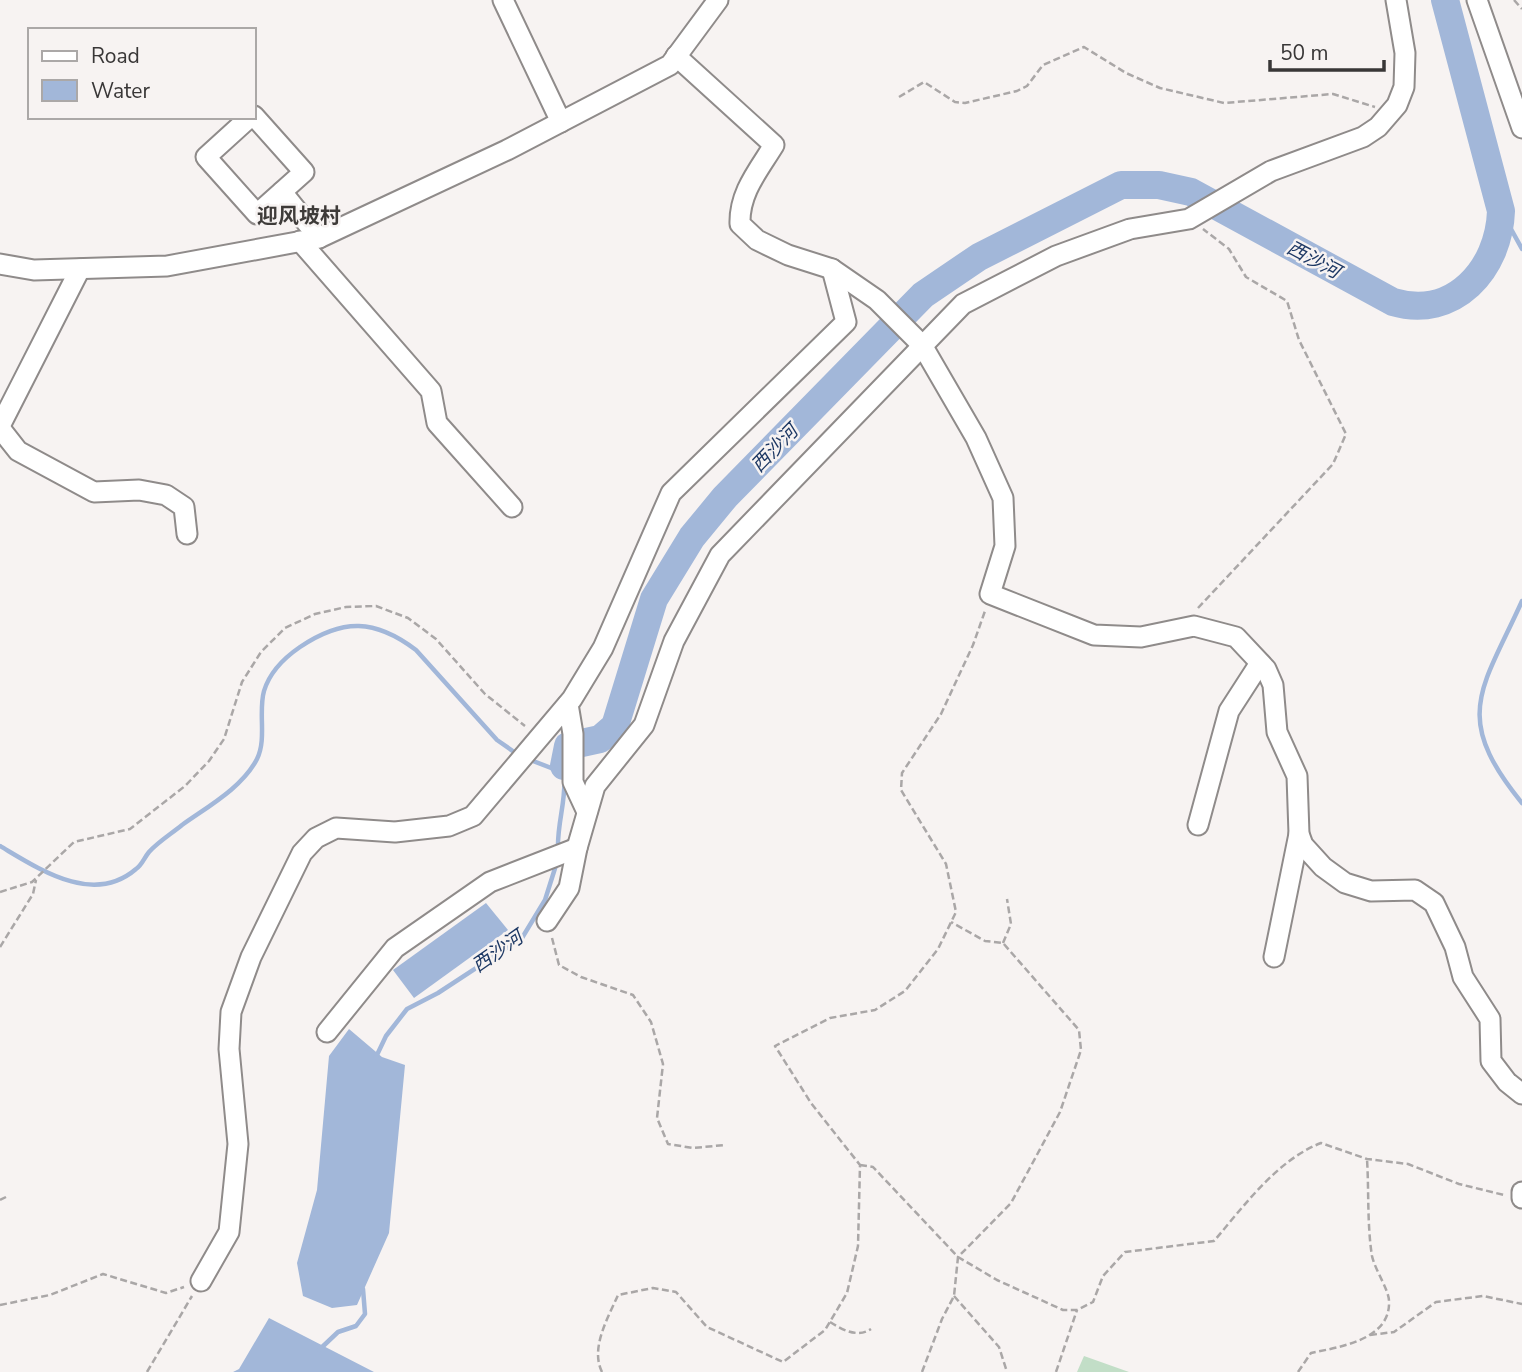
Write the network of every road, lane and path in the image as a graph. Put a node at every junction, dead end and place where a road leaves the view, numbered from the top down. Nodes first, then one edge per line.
1 (503, 0) edge
2 (718, 0) edge
3 (1396, 0) edge
4 (1477, 0) edge
5 (1514, 0) edge
6 (1522, 9) edge
7 (676, 56) junction
8 (899, 97) dead end
9 (1391, 114) junction
10 (250, 119) edge
11 (254, 119) edge
12 (561, 122) junction
13 (1522, 128) edge
14 (282, 192) junction
15 (1189, 219) junction
16 (309, 240) junction
17 (0, 264) edge
18 (80, 269) junction
19 (832, 269) junction
20 (918, 341) junction
21 (0, 427) edge
22 (512, 507) dead end
23 (187, 534) dead end
24 (990, 594) junction
25 (1179, 629) junction
26 (1259, 663) junction
27 (568, 704) junction
28 (539, 737) junction
29 (587, 812) junction
30 (1198, 825) dead end
31 (1299, 834) junction
32 (577, 848) junction
33 (36, 879) junction
34 (0, 892) edge
35 (1007, 899) dead end
36 (547, 921) joint
37 (951, 922) junction
38 (1003, 943) junction
39 (0, 947) edge
40 (1274, 957) dead end
41 (327, 1032) dead end
42 (1522, 1094) edge
43 (725, 1145) dead end
44 (1367, 1159) junction
45 (860, 1165) junction
46 (1521, 1196) edge
47 (6, 1197) dead end
48 (0, 1200) edge
49 (958, 1257) junction
50 (201, 1281) junction
51 (954, 1297) junction
52 (1522, 1304) edge
53 (0, 1305) edge
54 (1077, 1310) junction
55 (830, 1322) junction
56 (871, 1329) dead end
57 (1370, 1335) junction
58 (147, 1372) edge
59 (601, 1372) edge
60 (922, 1372) edge
61 (1007, 1372) edge
62 (1056, 1372) edge
63 (1298, 1372) edge

1 - 12 street
2 - 7 street
3 - 9 street
4 - 13 street
5 - 6 path
7 - 12 street
7 - 19 street
8 - 9 path
9 - 15 street
10 - 14 street
11 - 14 street
12 - 16 street
14 - 16 street
15 - 20 street
15 - 25 path
16 - 18 street
16 - 22 street
17 - 18 street
18 - 21 street
19 - 20 street
19 - 27 street
20 - 24 street
20 - 29 street
21 - 23 street
24 - 25 street
24 - 37 path
25 - 26 street
26 - 30 street
26 - 31 street
27 - 28 street
27 - 29 street
28 - 33 path
28 - 50 street
29 - 32 street
31 - 40 street
31 - 42 street
32 - 36 street
32 - 41 street
33 - 34 path
33 - 39 path
35 - 38 path
36 - 43 path
37 - 38 path
37 - 45 path
38 - 49 path
44 - 46 path
44 - 54 path
44 - 57 path
45 - 49 path
45 - 55 path
47 - 48 path
49 - 51 path
49 - 54 path
50 - 53 path
50 - 58 path
51 - 60 path
51 - 61 path
52 - 57 path
54 - 62 path
55 - 56 path
55 - 59 path
57 - 63 path

